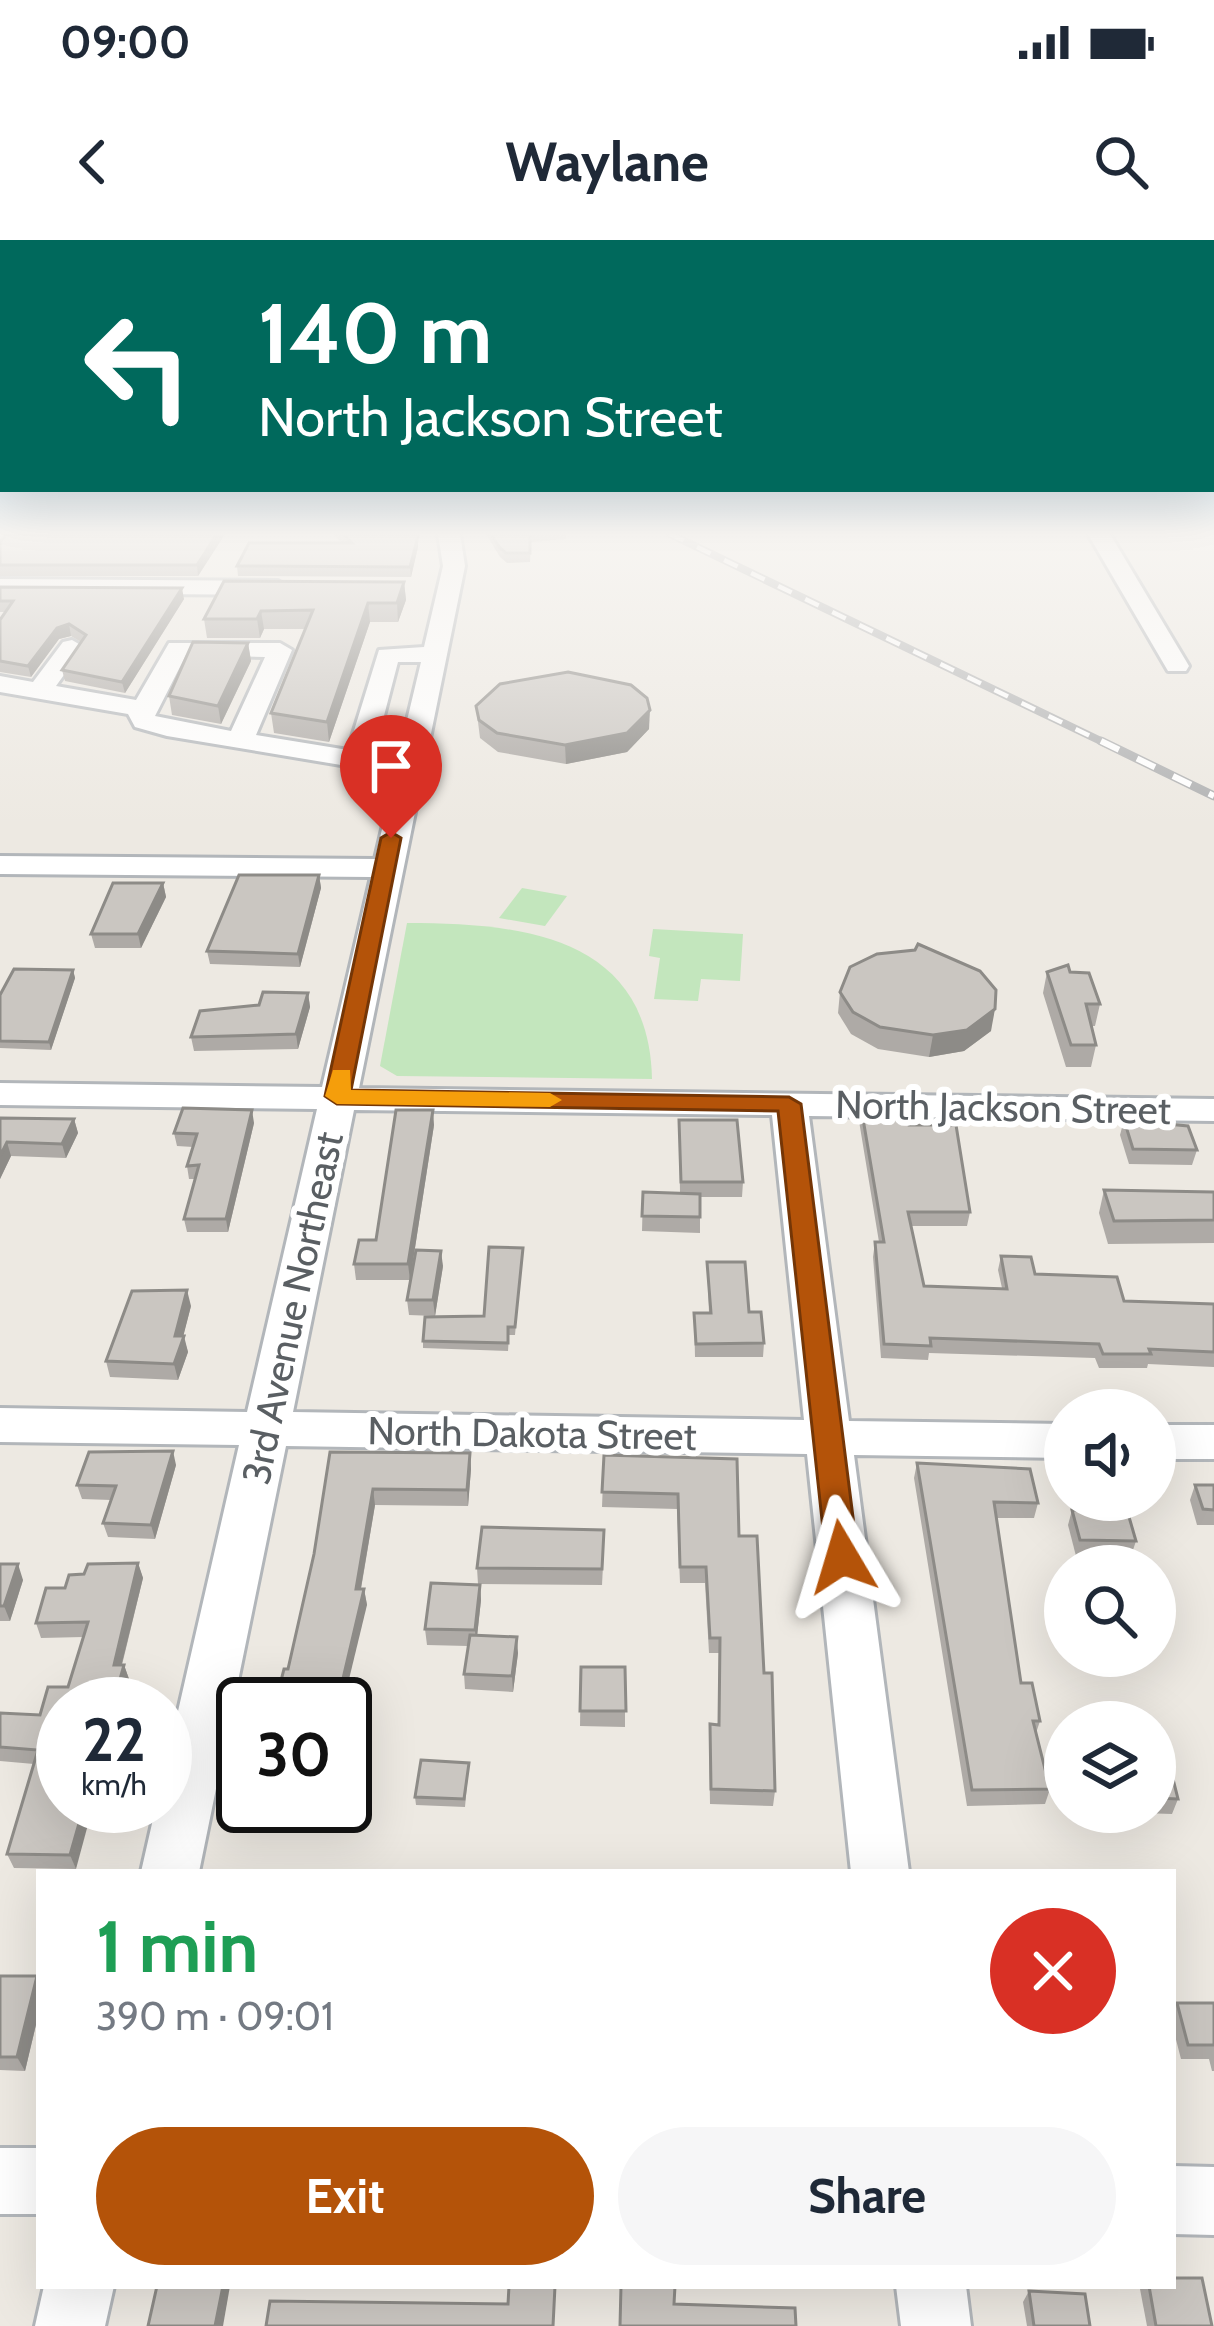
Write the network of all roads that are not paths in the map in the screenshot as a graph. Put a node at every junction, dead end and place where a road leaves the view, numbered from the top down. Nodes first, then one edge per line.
1 (433, 631) edge
2 (1157, 631) edge
3 (72, 647) edge
4 (432, 654) junction
5 (1177, 666) dead end
6 (0, 684) edge
7 (40, 690) junction
8 (143, 709) junction
9 (240, 740) junction
10 (358, 760) junction
11 (406, 768) junction
12 (9, 865) edge
13 (385, 868) junction
14 (0, 896) edge
15 (0, 1094) edge
16 (337, 1096) junction
17 (789, 1104) junction
18 (1214, 1109) edge
19 (0, 1425) edge
20 (267, 1428) junction
21 (827, 1439) junction
22 (1044, 1441) edge
23 (1176, 1442) edge
24 (1214, 1442) edge
25 (171, 1869) edge
26 (880, 1869) edge
27 (0, 2181) edge
28 (36, 2181) edge
29 (1176, 2200) edge
30 (1214, 2201) edge
31 (78, 2289) edge
32 (931, 2289) edge
33 (70, 2326) edge
34 (936, 2326) edge

1 - 4 street, 3rd Avenue Northeast
2 - 5 street
3 - 7 street
4 - 10 street
4 - 11 street, 3rd Avenue Northeast
6 - 7 street
7 - 8 street
8 - 9 street
8 - 9 street
9 - 10 street
10 - 11 street
11 - 13 street, 3rd Avenue Northeast
12 - 13 street
12 - 14 street
13 - 16 street, 3rd Avenue Northeast
15 - 16 street, North Jackson Street
16 - 17 street, North Jackson Street
16 - 20 street, 3rd Avenue Northeast
17 - 18 street, North Jackson Street
17 - 21 street
19 - 20 street, North Dakota Street
20 - 21 street, North Dakota Street
20 - 25 street, 3rd Avenue Northeast
21 - 22 street, North Dakota Street
21 - 26 street
23 - 24 street
27 - 28 street
29 - 30 street
31 - 33 street
32 - 34 street

